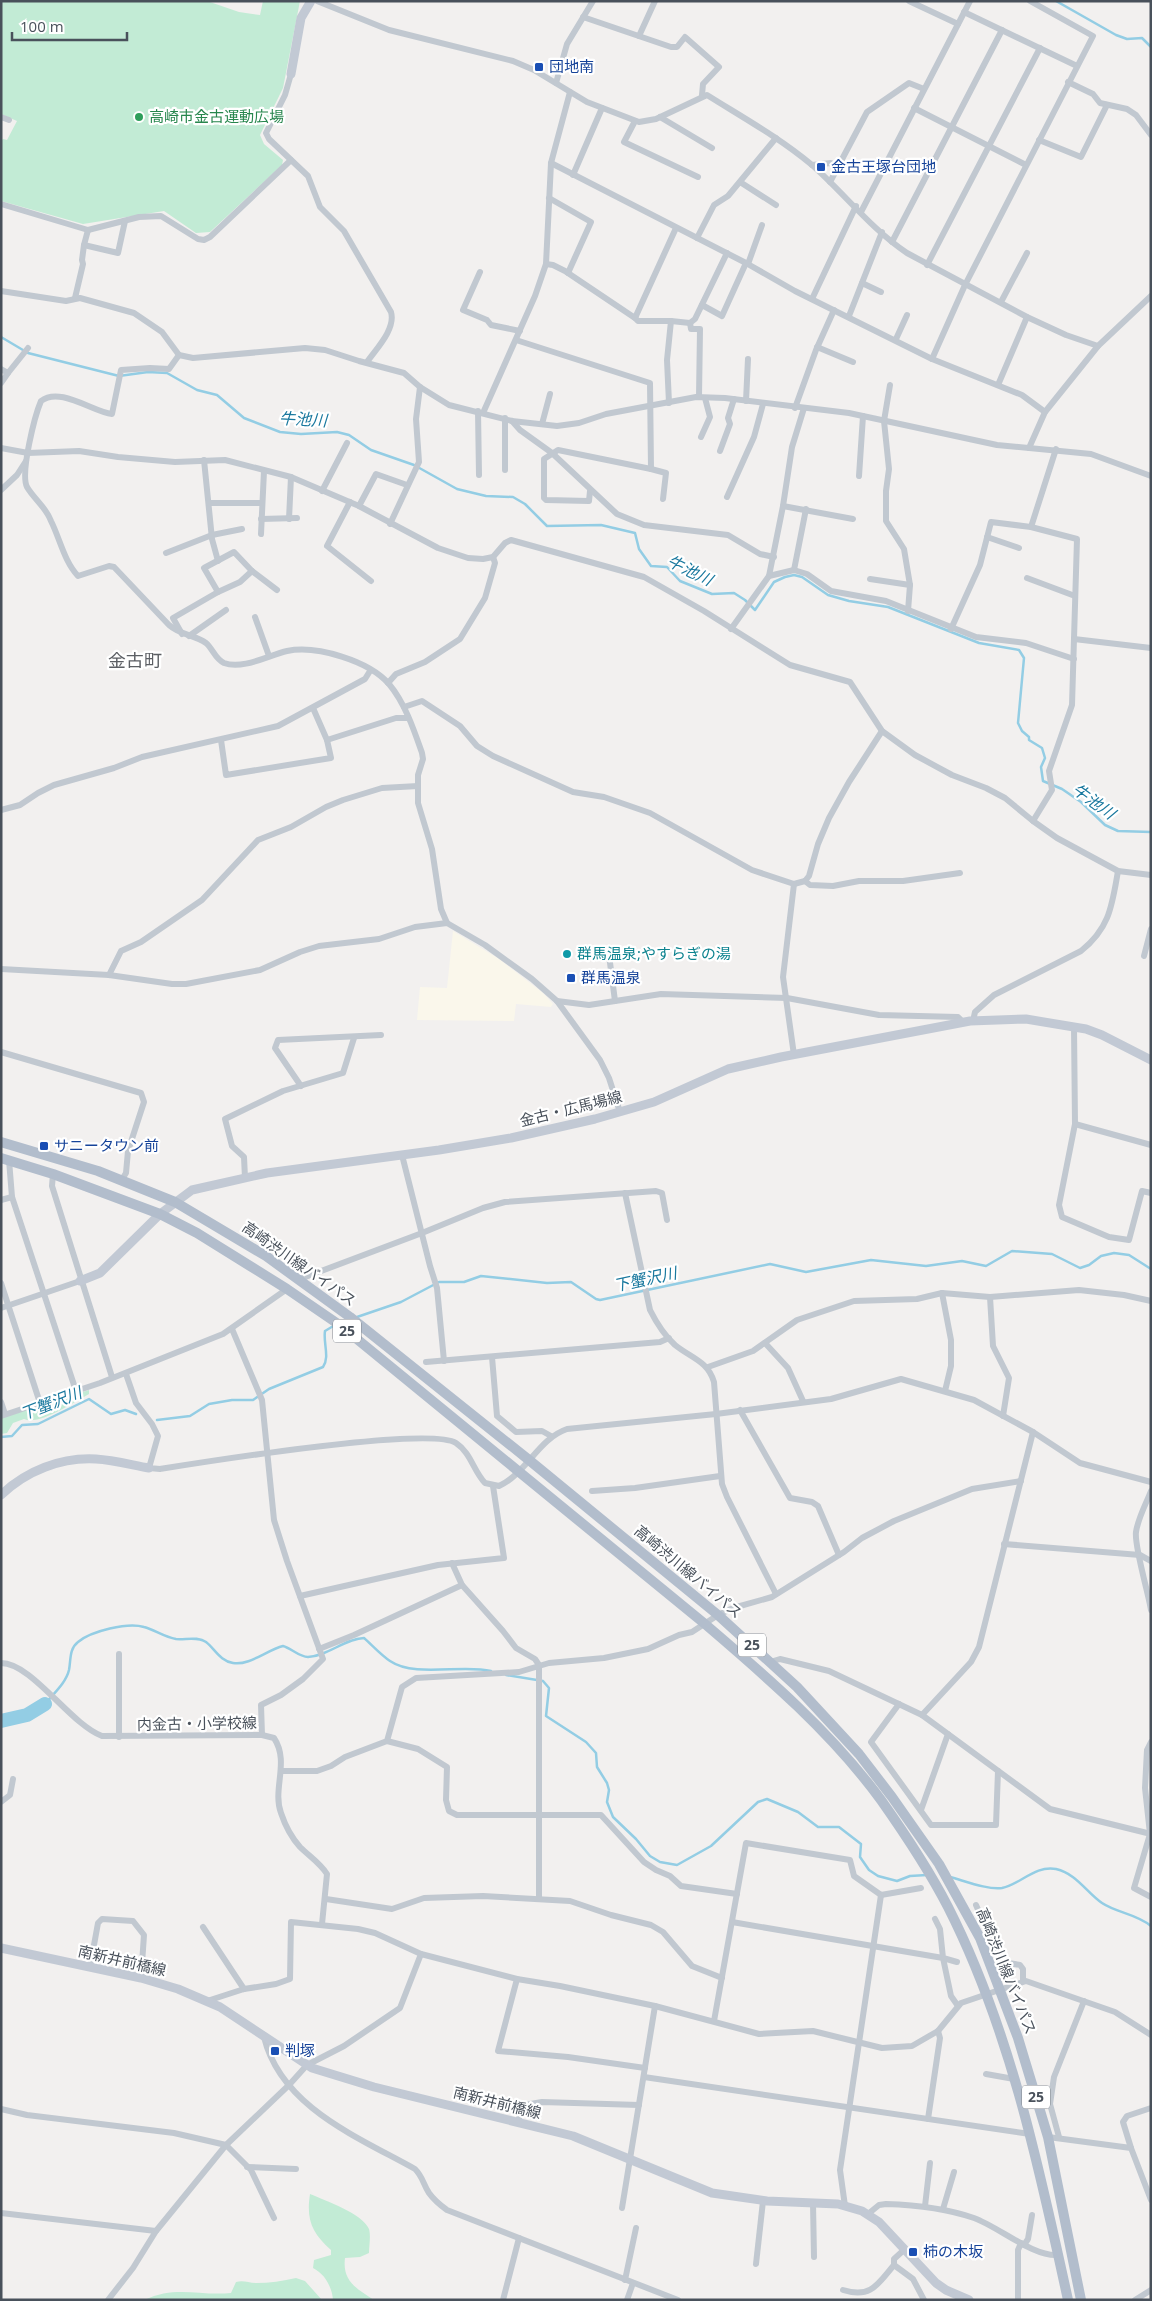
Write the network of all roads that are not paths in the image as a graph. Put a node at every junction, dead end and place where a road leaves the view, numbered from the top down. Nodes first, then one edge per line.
1 (311, 1) edge
2 (317, 1) edge
3 (593, 1) edge
4 (655, 1) edge
5 (909, 1) edge
6 (970, 1) edge
7 (1030, 1) edge
8 (964, 12) junction
9 (583, 17) junction
10 (958, 24) junction
11 (1002, 30) junction
12 (640, 36) junction
13 (1040, 48) junction
14 (1076, 66) junction
15 (292, 74) joint
16 (1068, 82) junction
17 (556, 84) junction
18 (924, 89) junction
19 (570, 92) junction
20 (702, 95) junction
21 (1107, 105) junction
22 (602, 108) junction
23 (914, 108) junction
24 (1, 117) edge
25 (660, 117) junction
26 (9, 120) dead end
27 (635, 121) junction
28 (952, 127) junction
29 (1151, 135) edge
30 (776, 138) junction
31 (1039, 140) junction
32 (987, 146) junction
33 (712, 148) dead end
34 (291, 160) junction
35 (551, 163) junction
36 (812, 165) junction
37 (1026, 165) junction
38 (837, 167) junction
39 (573, 175) junction
40 (698, 177) dead end
41 (740, 182) junction
42 (830, 182) junction
43 (549, 198) junction
44 (1, 204) edge
45 (776, 205) dead end
46 (859, 209) junction
47 (125, 221) junction
48 (762, 225) dead end
49 (676, 228) junction
50 (88, 230) junction
51 (882, 232) junction
52 (697, 238) junction
53 (892, 242) junction
54 (84, 245) junction
55 (727, 253) junction
56 (1027, 253) dead end
57 (747, 263) junction
58 (546, 264) junction
59 (927, 264) junction
60 (480, 272) dead end
61 (568, 273) junction
62 (862, 283) junction
63 (965, 285) junction
64 (1, 291) edge
65 (881, 292) dead end
66 (1151, 296) edge
67 (75, 298) junction
68 (812, 299) junction
69 (1001, 302) junction
70 (702, 305) junction
71 (834, 310) junction
72 (907, 315) dead end
73 (849, 316) junction
74 (1027, 317) junction
75 (635, 318) junction
76 (671, 321) junction
77 (690, 323) junction
78 (520, 331) junction
79 (896, 339) junction
80 (516, 340) junction
81 (1098, 346) junction
82 (28, 348) dead end
83 (817, 348) junction
84 (179, 355) junction
85 (932, 358) junction
86 (748, 359) dead end
87 (367, 362) junction
88 (853, 362) dead end
89 (1, 369) edge
90 (8, 373) junction
91 (1, 383) edge
92 (890, 385) dead end
93 (998, 385) junction
94 (420, 387) junction
95 (550, 394) dead end
96 (702, 397) junction
97 (734, 399) junction
98 (746, 401) junction
99 (669, 403) junction
100 (763, 404) junction
101 (650, 406) junction
102 (795, 408) junction
103 (804, 408) junction
104 (481, 412) junction
105 (1044, 412) junction
106 (863, 416) junction
107 (504, 418) junction
108 (512, 421) junction
109 (884, 421) junction
110 (542, 424) junction
111 (700, 437) dead end
112 (347, 444) dead end
113 (1, 448) edge
114 (1029, 448) junction
115 (1056, 449) junction
116 (720, 451) dead end
117 (552, 453) junction
118 (27, 457) junction
119 (204, 460) junction
120 (651, 469) junction
121 (505, 470) dead end
122 (264, 471) junction
123 (479, 475) dead end
124 (859, 476) dead end
125 (1151, 476) edge
126 (291, 477) junction
127 (407, 485) junction
128 (1, 490) edge
129 (322, 491) junction
130 (590, 491) junction
131 (727, 497) dead end
132 (664, 499) dead end
133 (350, 502) junction
134 (209, 503) junction
135 (262, 503) junction
136 (359, 506) junction
137 (783, 506) junction
138 (806, 509) junction
139 (297, 518) dead end
140 (261, 519) junction
141 (289, 519) junction
142 (853, 519) dead end
143 (390, 524) junction
144 (1031, 526) junction
145 (242, 529) dead end
146 (261, 534) dead end
147 (212, 535) junction
148 (987, 537) junction
149 (1019, 548) dead end
150 (166, 553) dead end
151 (493, 557) junction
152 (774, 557) junction
153 (218, 561) junction
154 (794, 570) junction
155 (252, 571) junction
156 (769, 576) junction
157 (1027, 578) dead end
158 (870, 579) dead end
159 (371, 581) dead end
160 (910, 585) junction
161 (277, 590) dead end
162 (218, 592) junction
163 (1075, 596) junction
164 (226, 610) dead end
165 (908, 610) junction
166 (255, 616) dead end
167 (731, 629) junction
168 (951, 629) junction
169 (186, 635) junction
170 (1074, 639) junction
171 (1151, 648) edge
172 (269, 656) junction
173 (1074, 659) junction
174 (370, 671) junction
175 (388, 683) junction
176 (404, 707) junction
177 (313, 708) junction
178 (408, 718) junction
179 (882, 731) junction
180 (221, 740) junction
181 (327, 740) junction
182 (418, 786) junction
183 (1, 810) edge
184 (1033, 821) junction
185 (1118, 871) junction
186 (960, 874) dead end
187 (1151, 875) edge
188 (805, 881) junction
189 (794, 884) junction
190 (447, 923) junction
191 (1151, 929) edge
192 (609, 955) dead end
193 (1144, 956) dead end
194 (1, 969) edge
195 (109, 975) junction
196 (787, 998) junction
197 (557, 1001) junction
198 (615, 1001) junction
199 (968, 1021) junction
200 (1074, 1027) junction
201 (381, 1035) dead end
202 (354, 1038) junction
203 (1, 1052) edge
204 (794, 1055) junction
205 (1151, 1060) edge
206 (301, 1086) junction
207 (620, 1112) junction
208 (1076, 1124) junction
209 (1, 1142) edge
210 (1150, 1144) edge
211 (402, 1155) junction
212 (5, 1159) edge
213 (53, 1174) junction
214 (245, 1178) junction
215 (121, 1180) junction
216 (625, 1193) junction
217 (1151, 1193) edge
218 (12, 1197) junction
219 (1, 1200) edge
220 (175, 1202) junction
221 (160, 1214) junction
222 (668, 1220) dead end
223 (422, 1233) junction
224 (300, 1280) junction
225 (80, 1281) junction
226 (1, 1282) edge
227 (287, 1289) junction
228 (44, 1293) junction
229 (942, 1293) junction
230 (990, 1297) junction
231 (1151, 1301) edge
232 (9, 1305) junction
233 (1, 1308) edge
234 (232, 1329) junction
235 (669, 1338) junction
236 (765, 1342) junction
237 (492, 1357) junction
238 (444, 1361) junction
239 (426, 1362) dead end
240 (708, 1367) junction
241 (126, 1374) junction
242 (112, 1377) junction
243 (76, 1391) junction
244 (945, 1391) junction
245 (803, 1401) junction
246 (1, 1402) edge
247 (40, 1403) junction
248 (740, 1410) junction
249 (716, 1414) junction
250 (3, 1415) edge
251 (1003, 1416) junction
252 (1033, 1432) junction
253 (551, 1436) junction
254 (266, 1454) junction
255 (529, 1460) junction
256 (149, 1468) junction
257 (518, 1472) junction
258 (720, 1476) junction
259 (1020, 1481) junction
260 (1151, 1482) edge
261 (493, 1486) junction
262 (592, 1491) dead end
263 (1151, 1491) edge
264 (1, 1495) edge
265 (1004, 1544) junction
266 (1140, 1554) junction
267 (839, 1555) junction
268 (1151, 1561) edge
269 (452, 1563) junction
270 (462, 1585) junction
271 (776, 1594) junction
272 (300, 1596) junction
273 (1151, 1610) edge
274 (718, 1615) junction
275 (704, 1624) junction
276 (320, 1649) junction
277 (120, 1654) dead end
278 (770, 1662) junction
279 (1, 1663) edge
280 (539, 1665) junction
281 (899, 1704) junction
282 (922, 1715) junction
283 (262, 1734) junction
284 (948, 1734) junction
285 (119, 1737) junction
286 (387, 1741) junction
287 (1151, 1742) edge
288 (282, 1771) junction
289 (998, 1771) junction
290 (13, 1778) dead end
291 (1, 1802) edge
292 (921, 1810) junction
293 (539, 1816) junction
294 (1150, 1834) edge
295 (921, 1888) dead end
296 (737, 1894) junction
297 (881, 1896) junction
298 (1151, 1898) edge
299 (326, 1899) junction
300 (539, 1899) junction
301 (976, 1905) dead end
302 (935, 1919) dead end
303 (732, 1922) junction
304 (322, 1924) junction
305 (204, 1927) dead end
306 (874, 1946) junction
307 (1, 1948) edge
308 (421, 1954) junction
309 (943, 1958) junction
310 (957, 1962) dead end
311 (90, 1967) junction
312 (141, 1978) junction
313 (722, 1978) junction
314 (517, 1979) junction
315 (1023, 1981) junction
316 (244, 1989) junction
317 (1000, 1989) junction
318 (985, 1994) junction
319 (207, 2000) junction
320 (1084, 2001) junction
321 (655, 2006) junction
322 (958, 2006) junction
323 (714, 2021) junction
324 (938, 2031) junction
325 (1151, 2035) edge
326 (264, 2037) junction
327 (860, 2044) junction
328 (306, 2065) junction
329 (645, 2068) junction
330 (986, 2074) dead end
331 (644, 2077) junction
332 (1014, 2079) junction
333 (289, 2085) junction
334 (639, 2105) junction
335 (850, 2107) junction
336 (1151, 2108) edge
337 (1, 2109) edge
338 (928, 2119) junction
339 (519, 2123) junction
340 (1030, 2134) junction
341 (1048, 2137) junction
342 (1059, 2137) junction
343 (226, 2145) junction
344 (1131, 2148) junction
345 (630, 2160) junction
346 (930, 2162) dead end
347 (247, 2167) junction
348 (296, 2169) dead end
349 (954, 2172) dead end
350 (1151, 2200) edge
351 (763, 2201) junction
352 (813, 2202) junction
353 (844, 2206) junction
354 (925, 2206) junction
355 (622, 2208) dead end
356 (943, 2209) junction
357 (1, 2214) edge
358 (868, 2214) junction
359 (1032, 2215) dead end
360 (274, 2218) dead end
361 (636, 2228) dead end
362 (156, 2231) junction
363 (519, 2238) junction
364 (1023, 2244) junction
365 (904, 2250) junction
366 (1058, 2255) junction
367 (814, 2258) dead end
368 (756, 2264) dead end
369 (894, 2265) junction
370 (625, 2280) junction
371 (633, 2283) junction
372 (844, 2290) dead end
373 (1151, 2290) edge
374 (960, 2298) edge
375 (108, 2300) edge
376 (503, 2300) edge
377 (627, 2300) edge
378 (678, 2300) edge
379 (924, 2300) edge
380 (969, 2300) edge
381 (1018, 2300) edge
382 (1068, 2300) edge
383 (1081, 2300) edge
384 (1135, 2300) edge

1 - 15 street
2 - 17 street
3 - 9 street
4 - 12 street
5 - 10 street
6 - 8 street
7 - 14 street
8 - 10 street
8 - 11 street
9 - 12 street
9 - 17 street
10 - 18 street
11 - 13 street
11 - 28 street
12 - 20 street
13 - 14 street
13 - 32 street
14 - 16 street
15 - 34 street
16 - 21 street
16 - 31 street
17 - 19 street
18 - 23 street
18 - 38 street
19 - 22 street
19 - 35 street
20 - 25 street
20 - 30 street
21 - 29 street
21 - 31 street
22 - 27 street
22 - 39 street
23 - 28 street
23 - 46 street
24 - 26 street
25 - 27 street
25 - 33 street
27 - 40 street
28 - 32 street
28 - 53 street
30 - 36 street
30 - 41 street
31 - 37 street
32 - 37 street
32 - 59 street
34 - 47 street
34 - 87 street
35 - 39 street
35 - 43 street
36 - 38 street
36 - 42 street
37 - 63 street
38 - 42 street
39 - 49 street
41 - 45 street
41 - 52 street
42 - 46 street
43 - 58 street
43 - 61 street
44 - 50 street
46 - 51 street
46 - 68 street
47 - 50 street
47 - 54 street
48 - 57 street
49 - 52 street
49 - 75 street
50 - 54 street
51 - 53 street
51 - 62 street
52 - 55 street
53 - 59 street
54 - 67 street
55 - 57 street
55 - 70 street
56 - 69 street
57 - 68 street
57 - 70 street
58 - 61 street
58 - 78 street
59 - 63 street
60 - 78 street
61 - 75 street
62 - 65 street
62 - 73 street
63 - 69 street
63 - 85 street
64 - 67 street
66 - 81 street
67 - 84 street
68 - 71 street
69 - 74 street
70 - 77 street
71 - 73 street
71 - 83 street
72 - 79 street
73 - 79 street
74 - 81 street
74 - 93 street
75 - 76 street
76 - 77 street
76 - 99 street
77 - 96 street
78 - 80 street
79 - 85 street
80 - 101 street
80 - 104 street
81 - 105 street
82 - 90 street
83 - 88 street
83 - 102 street
84 - 87 street
84 - 118 street
85 - 93 street
86 - 98 street
87 - 94 street
89 - 90 street
90 - 91 street
92 - 109 street
93 - 105 street
94 - 104 street
94 - 127 street
95 - 110 street
96 - 97 street
96 - 99 street
96 - 111 street
97 - 98 street
97 - 116 street
98 - 100 street
99 - 101 street
100 - 102 street
100 - 131 street
101 - 110 street
101 - 120 street
102 - 103 street
103 - 106 street
103 - 137 street
104 - 107 street
104 - 123 street
105 - 114 street
106 - 109 street
106 - 124 street
107 - 108 street
107 - 121 street
108 - 110 street
108 - 117 street
109 - 114 street
109 - 160 street
112 - 129 street
113 - 118 street
114 - 115 street
115 - 125 street
115 - 144 street
117 - 120 street
117 - 130 street
117 - 130 street
118 - 119 street
118 - 128 street
118 - 169 street
119 - 122 street
119 - 134 street
120 - 132 street
122 - 126 street
122 - 135 street
126 - 129 street
126 - 141 street
127 - 136 street
127 - 143 street
129 - 133 street
130 - 152 street
133 - 136 street
133 - 159 street
134 - 135 street
134 - 147 street
135 - 140 street
136 - 143 street
137 - 138 street
137 - 152 street
138 - 142 street
138 - 154 street
139 - 141 street
140 - 141 street
140 - 146 street
143 - 151 street
144 - 148 street
144 - 163 street
145 - 147 street
147 - 150 street
147 - 153 street
148 - 149 street
148 - 168 street
151 - 167 street
151 - 175 street
152 - 156 street
153 - 155 street
153 - 162 street
154 - 156 street
154 - 165 street
155 - 161 street
155 - 162 street
156 - 167 street
157 - 163 street
158 - 160 street
160 - 165 street
162 - 169 street
163 - 170 street
164 - 169 street
165 - 168 street
166 - 172 street
167 - 179 street
168 - 173 street
169 - 172 street
170 - 171 street
170 - 173 street
172 - 174 street
173 - 184 street
174 - 175 street
174 - 177 street
175 - 176 street
176 - 178 street
176 - 189 street
177 - 180 street
177 - 181 street
178 - 181 street
178 - 182 street
179 - 184 street
179 - 188 street
180 - 181 street
180 - 183 street
182 - 190 street
182 - 195 street
184 - 185 street
185 - 187 street
185 - 199 street
186 - 188 street
188 - 189 street
189 - 196 street
190 - 195 street
190 - 197 street
191 - 193 street
192 - 198 street
194 - 195 street
196 - 198 street
196 - 199 street
196 - 204 street
197 - 198 street
197 - 207 street
199 - 200 street, 金古・広馬場線
199 - 204 street, 金古・広馬場線
200 - 205 street, 金古・広馬場線
200 - 208 street
201 - 202 street
202 - 206 street
202 - 206 street
203 - 215 street
204 - 207 street, 金古・広馬場線
206 - 214 street
207 - 211 street, 金古・広馬場線
208 - 210 street
208 - 217 street
209 - 215 main road, 高崎渋川線バイパス / 25
211 - 214 street, 金古・広馬場線
211 - 223 street
212 - 213 main road, 高崎渋川線バイパス / 25
212 - 218 street
213 - 221 main road, 高崎渋川線バイパス / 25
213 - 225 street
214 - 220 street, 金古・広馬場線
215 - 220 main road, 高崎渋川線バイパス / 25
216 - 222 street
216 - 223 street
216 - 235 street
218 - 219 street
218 - 228 street
220 - 221 street, 金古・広馬場線
220 - 224 main road, 高崎渋川線バイパス / 25
221 - 225 street, 金古・広馬場線
221 - 227 main road, 高崎渋川線バイパス / 25
223 - 224 street
223 - 238 street
224 - 255 main road, 高崎渋川線バイパス / 25
225 - 228 street
225 - 242 street
226 - 232 street
227 - 234 street
227 - 257 main road, 高崎渋川線バイパス / 25
228 - 232 street
228 - 243 street
229 - 230 street
229 - 236 street
229 - 244 street
230 - 231 street
230 - 251 street
232 - 233 street
232 - 247 street
234 - 241 street
234 - 254 street
235 - 237 street
235 - 240 street
236 - 240 street
236 - 245 street
237 - 238 street
237 - 253 street
238 - 239 street
240 - 249 street
241 - 242 street
241 - 256 street
242 - 243 street
243 - 247 street
244 - 245 street
244 - 251 street
245 - 248 street
246 - 250 street
247 - 250 street
248 - 249 street
248 - 267 street
249 - 253 street
249 - 258 street
251 - 252 street
252 - 259 street
252 - 260 street
253 - 255 street
254 - 256 street
254 - 261 street
254 - 272 street
255 - 257 street
255 - 274 main road, 高崎渋川線バイパス / 25
256 - 264 street
257 - 261 street
257 - 275 main road, 高崎渋川線バイパス / 25
258 - 262 street
258 - 271 street
259 - 265 street
259 - 267 street
261 - 269 street
263 - 266 street
265 - 266 street
265 - 282 street
266 - 268 street
266 - 273 street
267 - 271 street
269 - 270 street
269 - 272 street
270 - 276 street
270 - 280 street
271 - 274 street
272 - 276 street
274 - 275 street
274 - 278 main road, 高崎渋川線バイパス / 25
275 - 280 street
275 - 318 main road, 高崎渋川線バイパス / 25
276 - 283 street
277 - 285 street
278 - 281 street
278 - 317 main road, 高崎渋川線バイパス / 25
279 - 285 street, 内金古・小学校線
280 - 286 street
280 - 293 street
281 - 282 street
281 - 292 street
282 - 284 street
283 - 285 street, 内金古・小学校線
283 - 288 street, 内金古・小学校線
284 - 289 street
284 - 292 street
286 - 288 street
286 - 293 street
287 - 294 street
288 - 299 street, 内金古・小学校線
289 - 292 street
289 - 294 street
290 - 291 street
293 - 296 street
293 - 300 street
294 - 298 street
295 - 297 street
296 - 297 street
296 - 303 street
297 - 306 street
299 - 300 street
299 - 304 street, 内金古・小学校線
300 - 313 street
301 - 315 street
302 - 309 street
303 - 306 street
303 - 313 street
304 - 308 street
304 - 316 street
305 - 316 street
306 - 309 street
306 - 327 street
307 - 311 street, 南新井前橋線
308 - 314 street
308 - 328 street
309 - 310 street
309 - 322 street
311 - 312 street, 南新井前橋線
311 - 312 street
312 - 319 street, 南新井前橋線
313 - 323 street
314 - 321 street
314 - 329 street
315 - 317 street
315 - 320 street
316 - 319 street
317 - 318 street
317 - 341 main road, 高崎渋川線バイパス / 25
318 - 322 street
318 - 332 main road, 高崎渋川線バイパス / 25
319 - 326 street, 南新井前橋線
320 - 325 street
320 - 342 street
321 - 323 street
321 - 329 street
322 - 324 street
323 - 327 street
324 - 327 street
324 - 338 street
326 - 328 street, 南新井前橋線
326 - 333 street
327 - 335 street
328 - 333 street
328 - 339 street, 南新井前橋線
329 - 331 street
330 - 332 street
331 - 334 street
331 - 335 street
332 - 340 main road, 高崎渋川線バイパス / 25
333 - 343 street
333 - 363 street
334 - 339 street
334 - 345 street
335 - 338 street
335 - 353 street
336 - 344 street
337 - 343 street
338 - 340 street
339 - 345 street, 南新井前橋線
340 - 366 main road, 高崎渋川線バイパス / 25
341 - 342 street
341 - 383 main road, 高崎渋川線バイパス / 25
342 - 344 street
343 - 347 street
343 - 362 street
344 - 350 street
345 - 351 street, 南新井前橋線
345 - 355 street
346 - 354 street
347 - 348 street
347 - 360 street
349 - 356 street
351 - 352 street, 南新井前橋線
351 - 368 street
352 - 353 street, 南新井前橋線
352 - 367 street
353 - 358 street, 南新井前橋線
354 - 356 street
354 - 358 street
356 - 364 street
357 - 362 street
358 - 365 street, 南新井前橋線
359 - 364 street
361 - 370 street
362 - 375 street
363 - 370 street
363 - 376 street
364 - 366 street
364 - 381 street
365 - 369 street
365 - 374 street, 南新井前橋線
366 - 382 main road, 高崎渋川線バイパス / 25
369 - 372 street
369 - 379 street
370 - 371 street
371 - 377 street
371 - 378 street
373 - 384 street
374 - 380 street, 南新井前橋線

